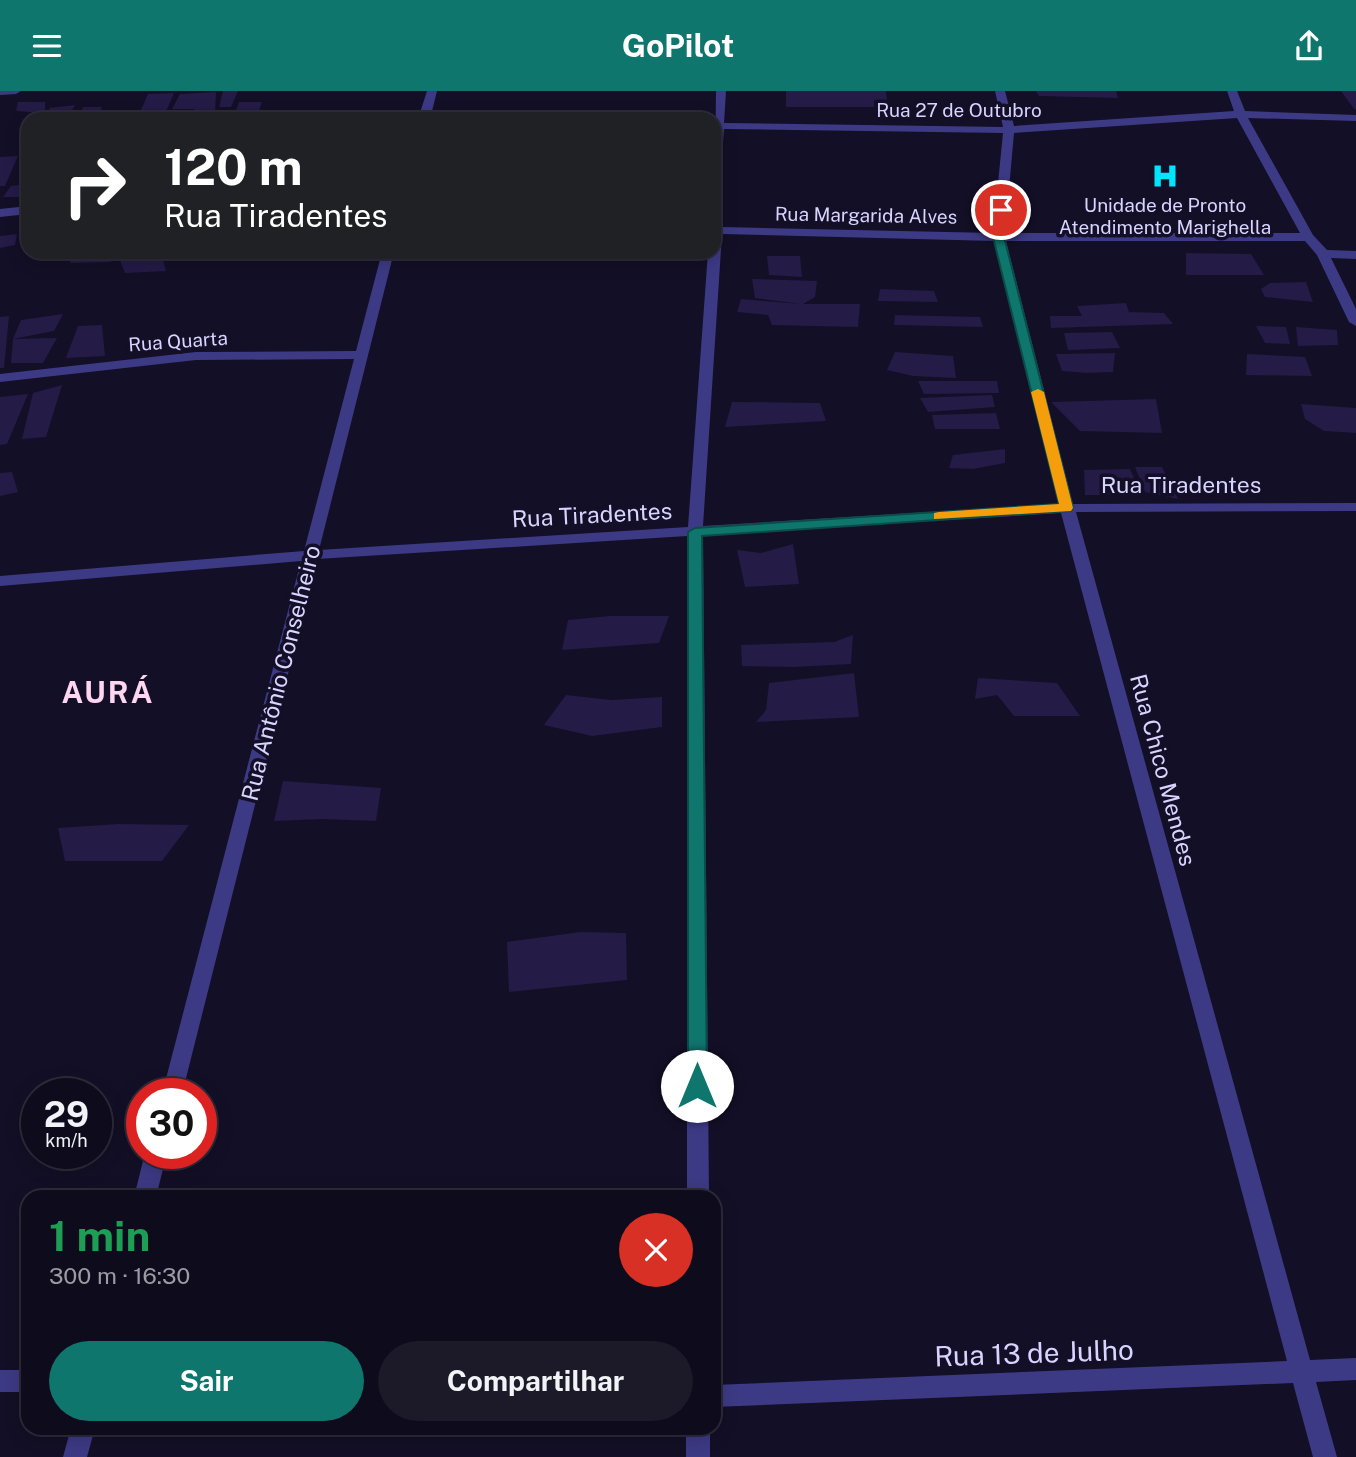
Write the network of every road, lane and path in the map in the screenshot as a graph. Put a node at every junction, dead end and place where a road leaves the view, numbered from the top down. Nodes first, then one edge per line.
1 (16, 91) edge
2 (432, 91) edge
3 (721, 91) edge
4 (1000, 91) edge
5 (1232, 91) edge
6 (0, 92) edge
7 (426, 112) edge
8 (720, 112) edge
9 (1241, 114) junction
10 (1356, 118) edge
11 (721, 126) edge
12 (1009, 130) junction
13 (21, 211) edge
14 (0, 213) edge
15 (721, 230) edge
16 (999, 237) junction
17 (1308, 237) junction
18 (1323, 254) junction
19 (1356, 255) edge
20 (386, 259) edge
21 (714, 259) edge
22 (1356, 322) edge
23 (360, 355) junction
24 (0, 378) edge
25 (1356, 507) edge
26 (1067, 508) junction
27 (695, 532) junction
28 (311, 555) junction
29 (0, 581) edge
30 (176, 1078) edge
31 (152, 1169) edge
32 (147, 1190) edge
33 (698, 1190) edge
34 (1356, 1369) edge
35 (1301, 1371) junction
36 (0, 1381) edge
37 (21, 1381) edge
38 (721, 1396) edge
39 (81, 1435) edge
40 (698, 1435) edge
41 (75, 1457) edge
42 (698, 1457) edge
43 (1325, 1457) edge

1 - 6 street
2 - 7 street
3 - 8 street
4 - 12 street, Rua Chico Mendes
5 - 9 street
9 - 10 street, Rua 27 de Outubro
9 - 12 street, Rua 27 de Outubro
9 - 17 street
11 - 12 street, Rua 27 de Outubro
12 - 16 street, Rua Chico Mendes
13 - 14 street
15 - 16 street, Rua Margarida Alves
16 - 17 street, Rua Margarida Alves
16 - 26 street, Rua Chico Mendes
17 - 18 street
18 - 19 street
18 - 22 street
20 - 23 street, Rua Antônio Conselheiro
21 - 27 street
23 - 24 street, Rua Quarta
23 - 28 street, Rua Antônio Conselheiro
25 - 26 street, Rua Tiradentes
26 - 27 street, Rua Tiradentes
26 - 35 street, Rua Chico Mendes
27 - 28 street, Rua Tiradentes
27 - 33 street
28 - 29 street, Rua Tiradentes
28 - 30 street, Rua Antônio Conselheiro
31 - 32 street
34 - 35 street, Rua 13 de Julho
35 - 38 street, Rua 13 de Julho
35 - 43 street, Rua Chico Mendes
36 - 37 street
39 - 41 street
40 - 42 street

